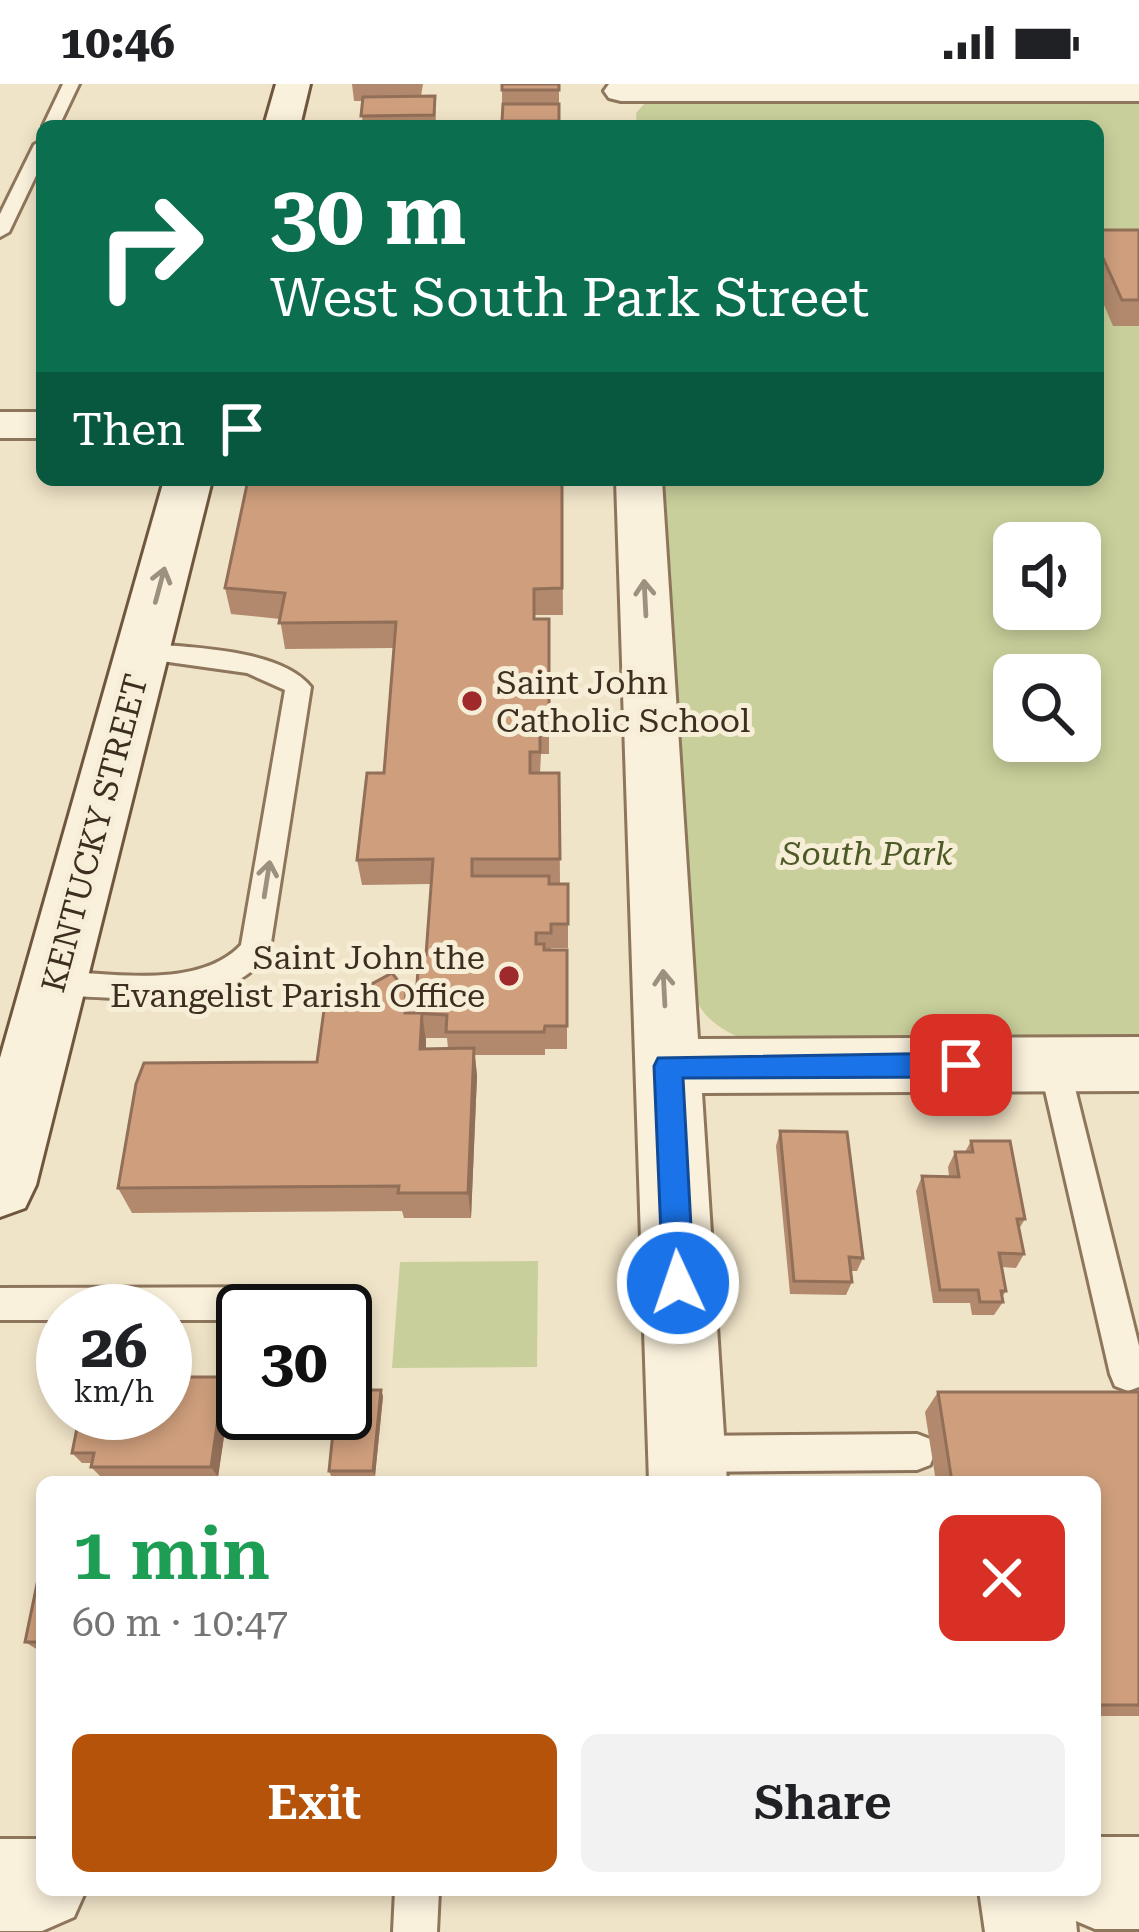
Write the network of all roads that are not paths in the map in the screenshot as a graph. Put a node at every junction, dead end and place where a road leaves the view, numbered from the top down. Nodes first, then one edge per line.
1 (71, 84) edge
2 (293, 84) edge
3 (621, 87) edge
4 (696, 87) edge
5 (748, 87) edge
6 (957, 87) edge
7 (1139, 91) edge
8 (54, 120) edge
9 (284, 120) edge
10 (622, 120) edge
11 (36, 157) edge
12 (0, 232) edge
13 (0, 425) edge
14 (36, 425) edge
15 (186, 486) edge
16 (639, 486) edge
17 (142, 651) junction
18 (54, 983) junction
19 (1054, 1064) junction
20 (1139, 1064) edge
21 (668, 1066) junction
22 (8, 1122) edge
23 (0, 1185) edge
24 (216, 1303) edge
25 (0, 1304) edge
26 (1128, 1374) dead end
27 (917, 1452) dead end
28 (687, 1468) edge
29 (1101, 1883) edge
30 (1139, 1883) edge
31 (0, 1885) edge
32 (36, 1885) edge
33 (418, 1896) edge
34 (1026, 1896) edge
35 (415, 1932) edge
36 (1031, 1932) edge

1 - 8 lane
2 - 9 main road
3 - 4 street
3 - 10 street
4 - 5 street
5 - 6 street
6 - 7 street
11 - 12 lane
13 - 14 street
17 -> 15 main road, KENTUCKY STREET
21 -> 16 street
17 - 18 main road, KENTUCKY STREET
18 -> 17 lane
18 - 22 main road, KENTUCKY STREET
19 - 20 street
19 - 21 street
19 - 26 lane
21 - 28 street
22 - 23 main road, KENTUCKY STREET
24 - 25 lane
27 - 28 lane
29 - 30 street
31 - 32 street
33 - 35 lane
34 - 36 street

